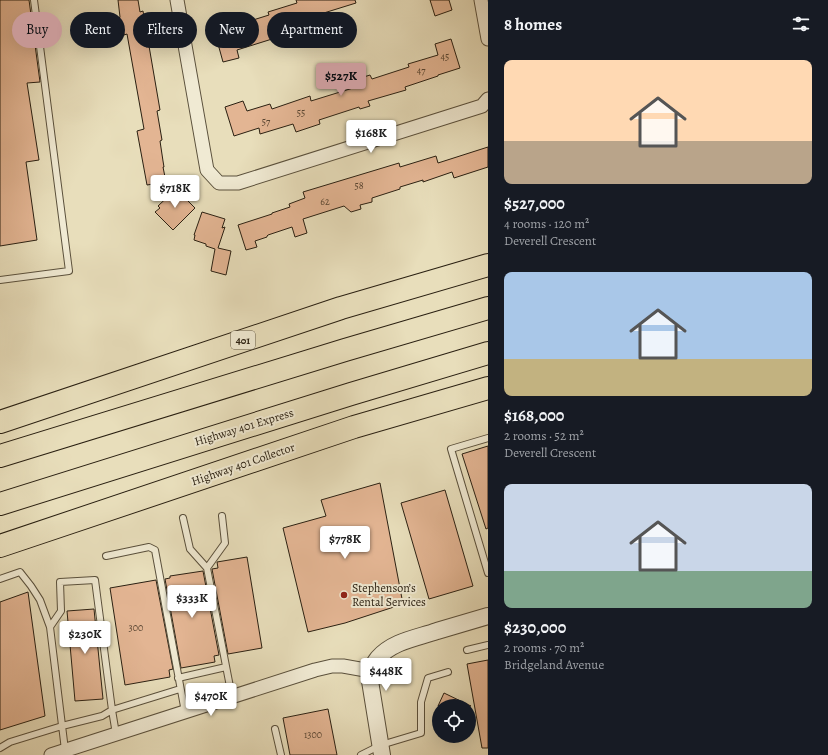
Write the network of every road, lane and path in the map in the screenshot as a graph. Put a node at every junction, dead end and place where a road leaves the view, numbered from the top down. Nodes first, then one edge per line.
1 (34, 0) edge
2 (179, 0) edge
3 (481, 0) edge
4 (488, 39) edge
5 (488, 99) edge
6 (488, 265) edge
7 (0, 280) edge
8 (488, 308) edge
9 (488, 353) edge
10 (488, 388) edge
11 (0, 422) edge
12 (488, 438) edge
13 (0, 456) edge
14 (0, 504) edge
15 (222, 516) dead end
16 (183, 518) dead end
17 (0, 546) edge
18 (106, 556) dead end
19 (207, 568) junction
20 (488, 573) edge
21 (0, 579) edge
22 (488, 616) edge
23 (50, 627) junction
24 (488, 645) edge
25 (467, 650) dead end
26 (226, 667) junction
27 (371, 671) junction
28 (448, 672) dead end
29 (178, 678) junction
30 (180, 689) junction
31 (232, 697) junction
32 (112, 710) junction
33 (185, 712) junction
34 (62, 726) junction
35 (275, 729) dead end
36 (116, 734) junction
37 (0, 748) edge
38 (381, 750) edge
39 (66, 753) edge
40 (51, 755) edge
41 (280, 755) edge
42 (361, 755) edge

1 - 7 lane
2 - 5 street
3 - 4 street
6 - 11 highway, 401
8 - 13 highway
9 - 14 highway, Highway 401 Express
10 - 17 highway, Highway 401 Collector
12 - 20 lane
15 - 19 lane
16 - 19 lane
18 - 29 lane
19 - 26 lane
21 - 23 lane
22 - 27 street
23 - 32 lane
23 - 34 lane
24 - 25 lane
26 - 29 lane
26 - 31 lane
27 - 31 street
27 - 38 street
28 - 38 lane
29 - 30 lane
30 - 32 lane
30 - 33 lane
31 - 33 street
32 - 34 lane
32 - 36 lane
33 - 36 street
34 - 37 lane
34 - 39 lane
35 - 41 lane
36 - 39 street
38 - 42 lane
39 - 40 street

